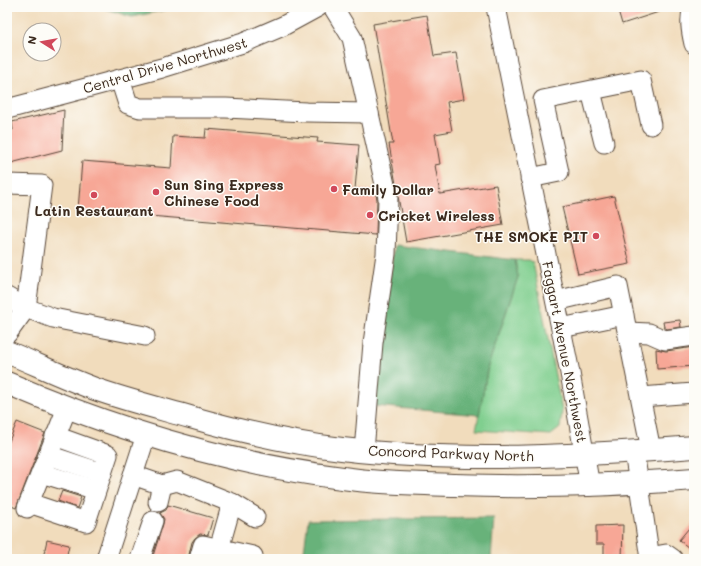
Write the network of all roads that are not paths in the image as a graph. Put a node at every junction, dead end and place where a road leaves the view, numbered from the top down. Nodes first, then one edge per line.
1 (318, 7) edge
2 (333, 7) edge
3 (496, 7) edge
4 (693, 7) edge
5 (694, 44) edge
6 (120, 79) junction
7 (591, 91) junction
8 (543, 100) junction
9 (515, 101) junction
10 (7, 108) edge
11 (369, 113) junction
12 (651, 125) dead end
13 (604, 143) dead end
14 (530, 178) junction
15 (7, 184) edge
16 (7, 297) edge
17 (556, 301) junction
18 (26, 308) junction
19 (626, 324) junction
20 (561, 328) junction
21 (7, 334) edge
22 (145, 336) dead end
23 (694, 336) edge
24 (7, 352) edge
25 (7, 383) edge
26 (694, 393) edge
27 (641, 397) junction
28 (146, 405) junction
29 (67, 408) junction
30 (137, 432) junction
31 (694, 447) edge
32 (364, 451) junction
33 (642, 451) junction
34 (585, 454) junction
35 (48, 455) junction
36 (133, 476) junction
37 (101, 477) junction
38 (694, 478) edge
39 (639, 483) junction
40 (590, 486) junction
41 (232, 503) junction
42 (90, 510) junction
43 (256, 517) dead end
44 (119, 519) junction
45 (152, 521) dead end
46 (219, 549) junction
47 (253, 556) dead end
48 (649, 558) edge
49 (106, 559) edge
50 (140, 559) edge
51 (199, 559) edge
52 (673, 559) edge

1 - 6 street, Central Drive Northwest
2 - 11 street
3 - 9 street, Faggart Avenue Northwest
4 - 5 street
6 - 10 street, Central Drive Northwest
6 - 11 street
7 - 8 street
7 - 12 street
7 - 13 street
8 - 9 street
8 - 14 street
9 - 14 street, Faggart Avenue Northwest
11 - 32 street
14 - 17 street, Faggart Avenue Northwest
15 - 18 street
16 - 18 street
17 - 19 street
17 - 20 street, Faggart Avenue Northwest
18 - 21 street
18 - 22 street
19 - 20 street
19 - 23 street
19 - 27 street
20 - 34 street, Faggart Avenue Northwest
24 - 28 highway, Concord Parkway North
25 - 29 highway
26 - 27 street
27 - 33 street
28 - 30 highway
28 - 32 highway, Concord Parkway North
29 - 30 highway
29 - 35 street
30 - 36 street
30 - 40 highway
31 - 33 highway, Concord Parkway North
32 - 34 highway, Concord Parkway North
33 - 34 highway, Concord Parkway North
33 - 39 street
34 - 40 street, Faggart Avenue Northwest
35 - 37 street
35 - 37 street
35 - 42 street
36 - 41 street
36 - 44 street
37 - 42 street
38 - 39 highway
39 - 40 highway
39 - 48 street
41 - 43 street
41 - 46 street
42 - 44 street
44 - 49 street
45 - 50 street
46 - 47 street
46 - 51 street
48 - 52 street

